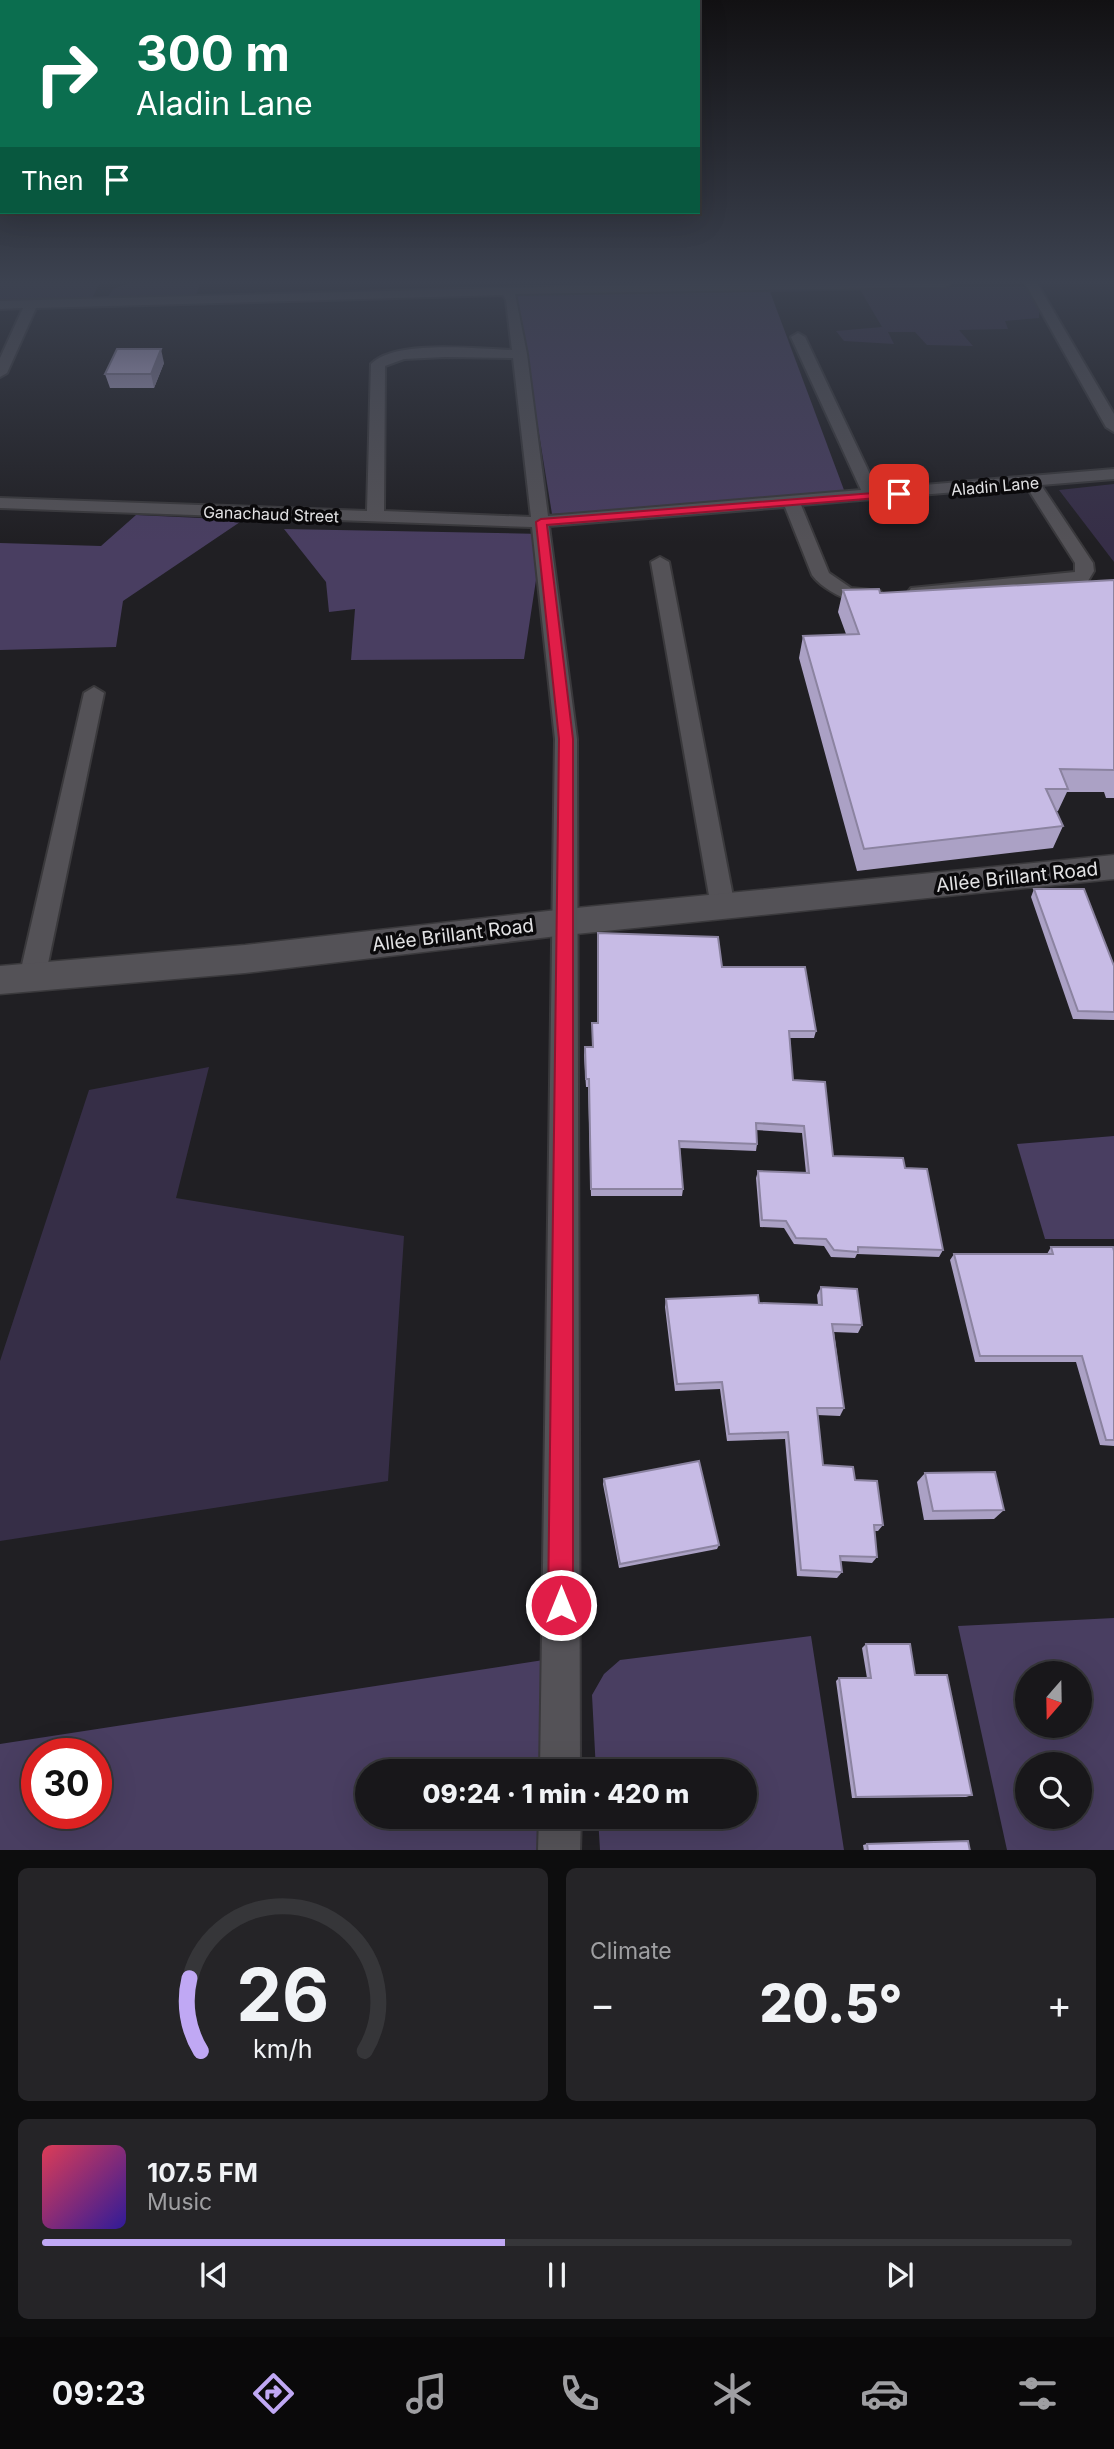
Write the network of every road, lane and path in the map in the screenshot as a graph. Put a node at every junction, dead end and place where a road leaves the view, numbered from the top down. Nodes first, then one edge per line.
1 (378, 369) edge
2 (522, 369) edge
3 (813, 369) edge
4 (1081, 369) edge
5 (1114, 427) edge
6 (1114, 474) edge
7 (1032, 484) junction
8 (872, 496) junction
9 (0, 503) edge
10 (792, 503) junction
11 (374, 517) junction
12 (541, 522) junction
13 (660, 562) dead end
14 (94, 693) dead end
15 (1114, 867) edge
16 (723, 906) junction
17 (566, 922) junction
18 (16, 979) edge
19 (560, 1759) edge
20 (560, 1829) edge
21 (559, 1850) edge

1 - 11 street
2 - 12 street
3 - 8 street
4 - 5 street
6 - 7 street, Aladin Lane
7 - 8 street, Aladin Lane
7 - 10 street
8 - 10 street, Aladin Lane
9 - 11 street, Ganachaud Street
10 - 12 street, Aladin Lane
11 - 12 street, Ganachaud Street
12 - 17 street
13 - 16 street
14 - 18 street
15 - 16 main road, Allée Brillant Road
16 - 17 main road, Allée Brillant Road
17 - 18 main road, Allée Brillant Road
17 - 19 street
20 - 21 street

